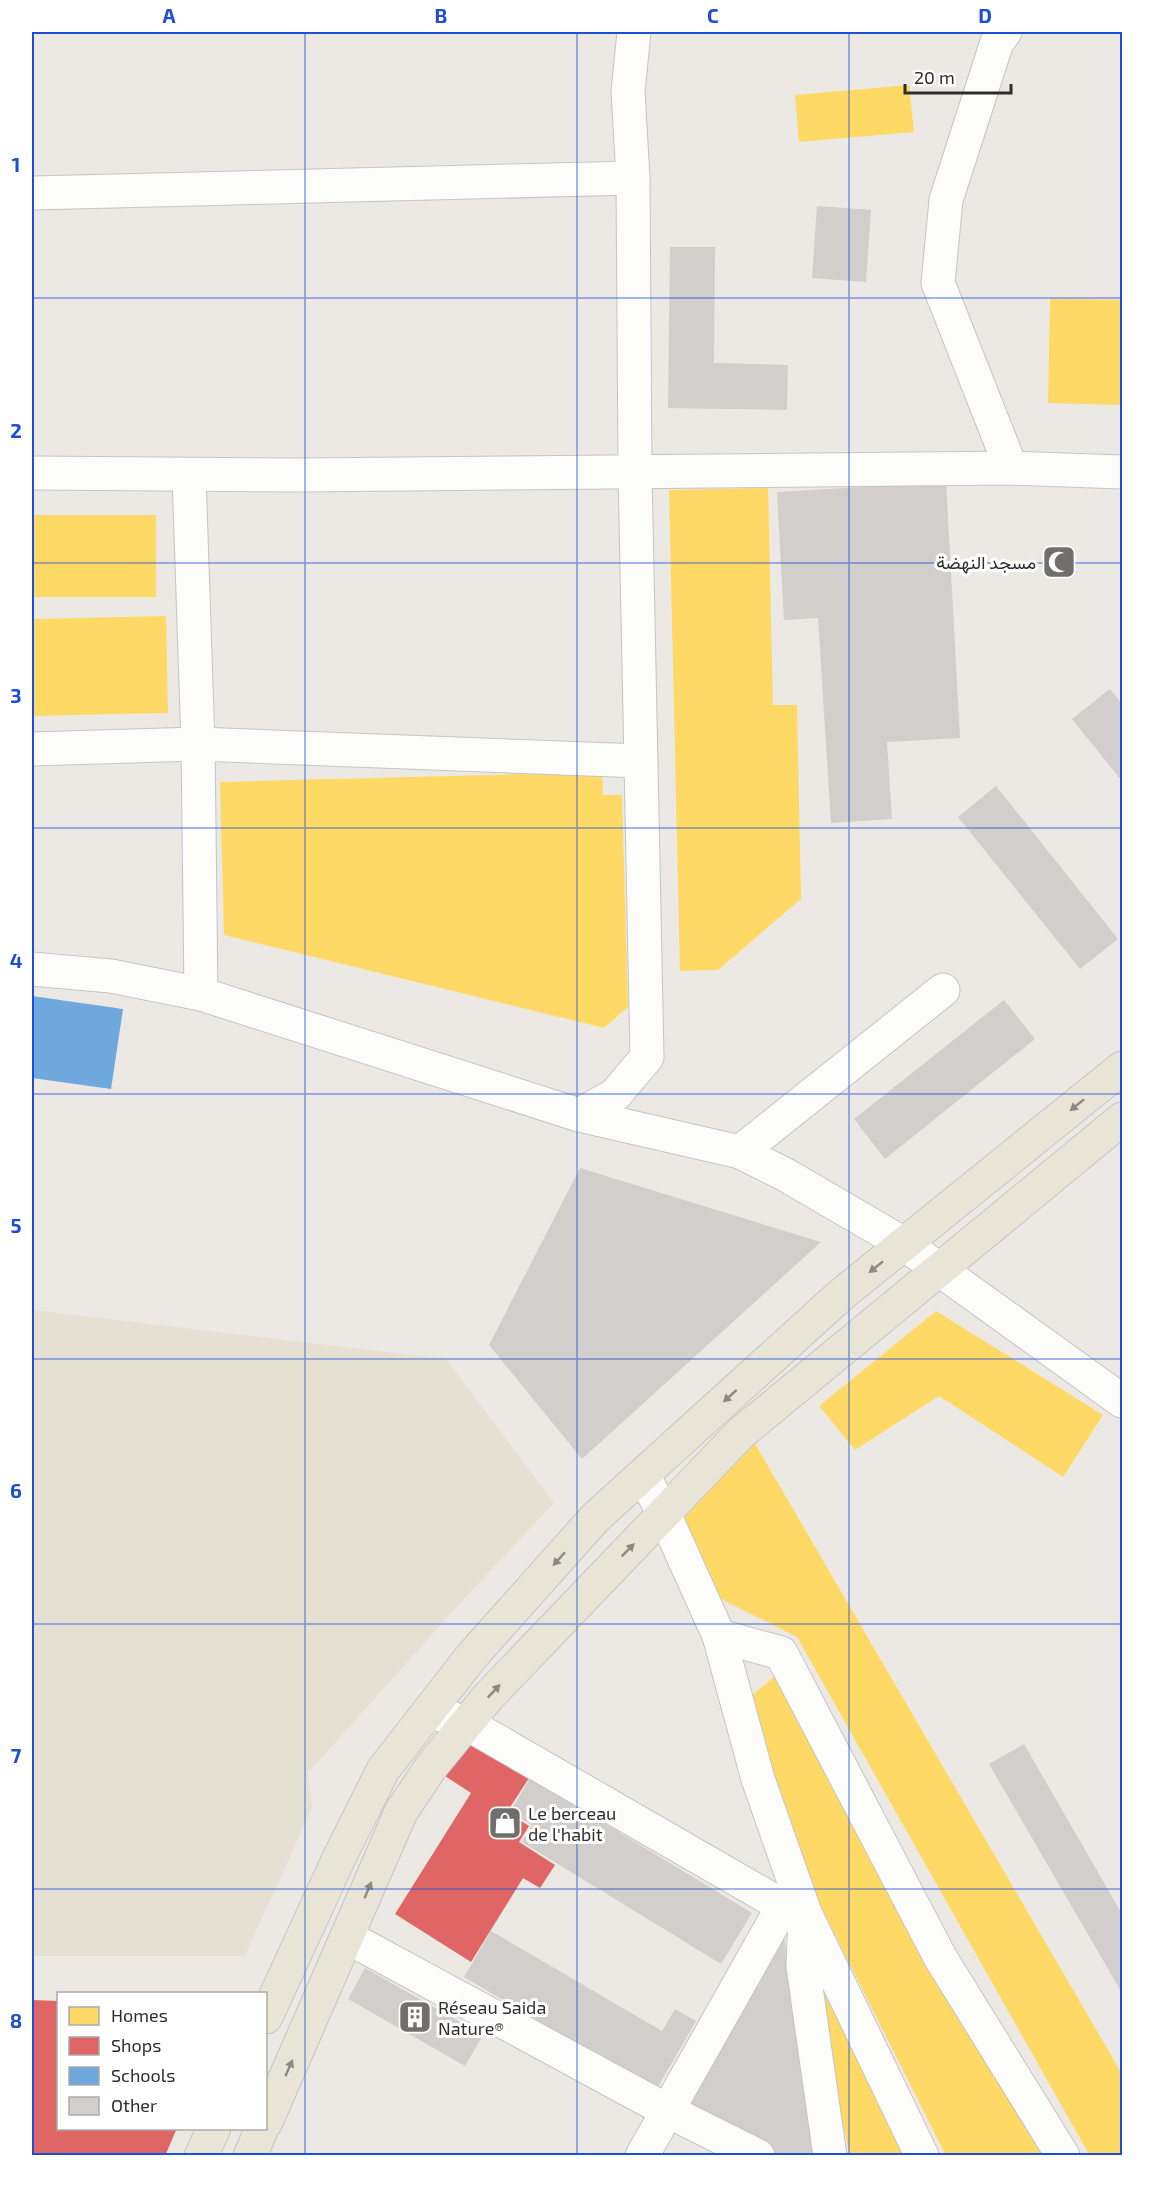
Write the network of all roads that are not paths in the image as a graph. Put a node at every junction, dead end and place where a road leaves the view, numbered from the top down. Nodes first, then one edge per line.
1 (634, 32) edge
2 (1005, 32) edge
3 (633, 178) junction
4 (32, 193) edge
5 (1011, 468) junction
6 (635, 472) junction
7 (1122, 472) edge
8 (32, 473) edge
9 (189, 475) junction
10 (198, 744) junction
11 (32, 749) edge
12 (641, 761) junction
13 (32, 969) edge
14 (943, 990) dead end
15 (201, 994) junction
16 (1122, 1068) edge
17 (579, 1115) junction
18 (1122, 1119) edge
19 (740, 1152) junction
20 (904, 1244) junction
21 (941, 1269) junction
22 (1122, 1401) edge
23 (643, 1475) junction
24 (664, 1514) junction
25 (719, 1636) junction
26 (429, 1711) junction
27 (466, 1723) junction
28 (794, 1909) junction
29 (347, 1937) junction
30 (267, 2015) edge
31 (668, 2111) junction
32 (267, 2120) edge
33 (213, 2130) edge
34 (261, 2130) edge
35 (201, 2156) edge
36 (250, 2156) edge
37 (642, 2156) edge
38 (758, 2156) edge
39 (830, 2156) edge
40 (922, 2156) edge
41 (1063, 2156) edge

1 - 3 street
2 - 5 street
3 - 4 street
3 - 6 street
5 - 6 street
5 - 7 street
6 - 9 street
6 - 12 street
8 - 9 street
9 - 10 street
10 - 11 street
10 - 12 street
10 - 15 street
12 - 17 street
13 - 15 street
14 - 19 street
15 - 17 street
16 -> 20 main road
17 - 19 street
18 - 21 main road
19 - 20 street
20 - 21 street
20 -> 23 main road
21 - 22 street
21 - 24 main road
23 - 24 street
23 -> 26 main road
24 - 25 street
27 -> 24 main road
25 - 28 street
25 - 41 street
26 - 27 street
26 - 30 main road
27 - 28 street
29 -> 27 main road
28 - 31 street
28 - 39 street
28 - 40 street
29 - 31 street
32 -> 29 main road
31 - 37 street
31 - 38 street
33 - 35 main road
34 - 36 main road

